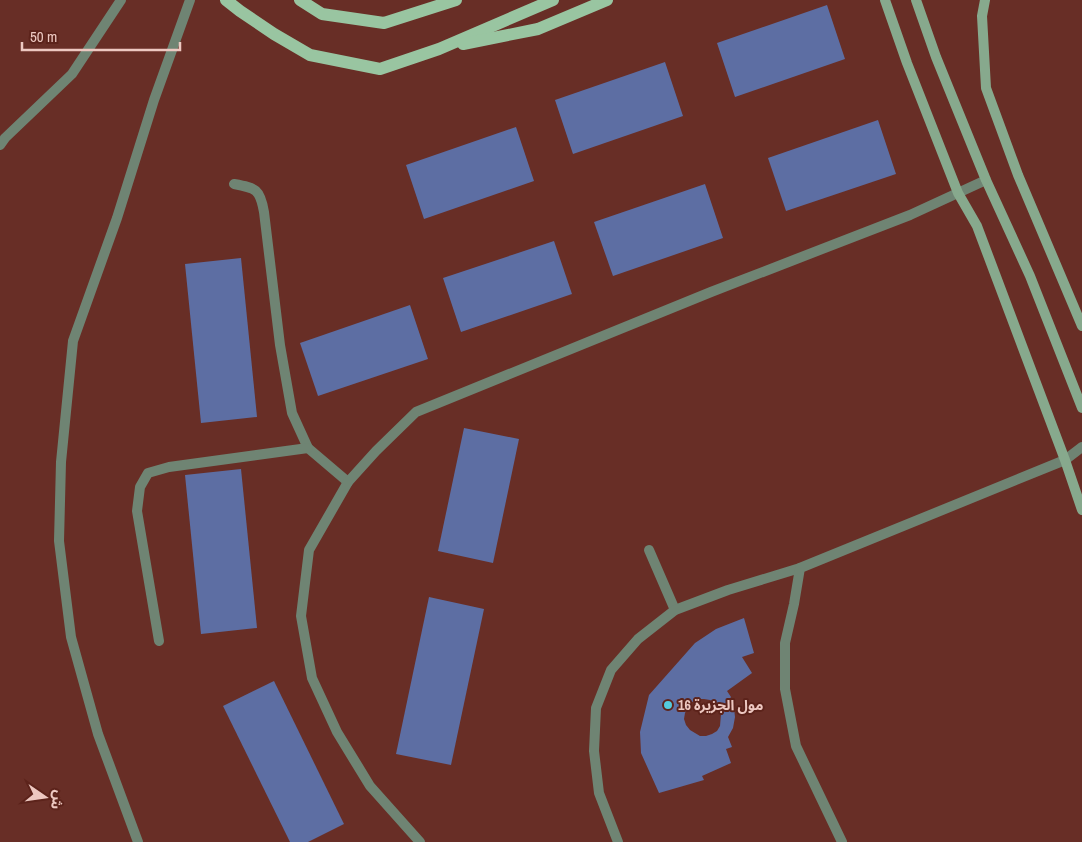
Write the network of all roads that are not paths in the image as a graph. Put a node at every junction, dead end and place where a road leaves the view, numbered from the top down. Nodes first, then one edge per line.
1 (121, 0) edge
2 (190, 0) edge
3 (226, 0) edge
4 (300, 0) edge
5 (456, 0) edge
6 (553, 0) edge
7 (607, 0) edge
8 (885, 0) edge
9 (916, 0) edge
10 (985, 0) edge
11 (439, 49) junction
12 (0, 144) edge
13 (986, 180) junction
14 (234, 184) dead end
15 (958, 193) junction
16 (1082, 326) edge
17 (1082, 408) edge
18 (1082, 447) edge
19 (308, 448) junction
20 (1065, 460) junction
21 (348, 482) junction
22 (1082, 510) edge
23 (649, 550) dead end
24 (800, 568) junction
25 (675, 610) junction
26 (159, 641) dead end
27 (138, 842) edge
28 (420, 842) edge
29 (618, 842) edge
30 (842, 842) edge

1 - 12 street
2 - 27 street
3 - 11 main road
4 - 5 main road
6 - 11 main road
7 - 11 main road
8 - 15 street
9 - 13 street
10 - 16 street
13 - 15 street
13 - 17 street
14 - 19 street
15 - 20 street
15 - 21 street
18 - 20 street
19 - 21 street
19 - 26 street
20 - 22 street
20 - 24 street
21 - 28 street
23 - 25 street
24 - 25 street
24 - 30 street
25 - 29 street

